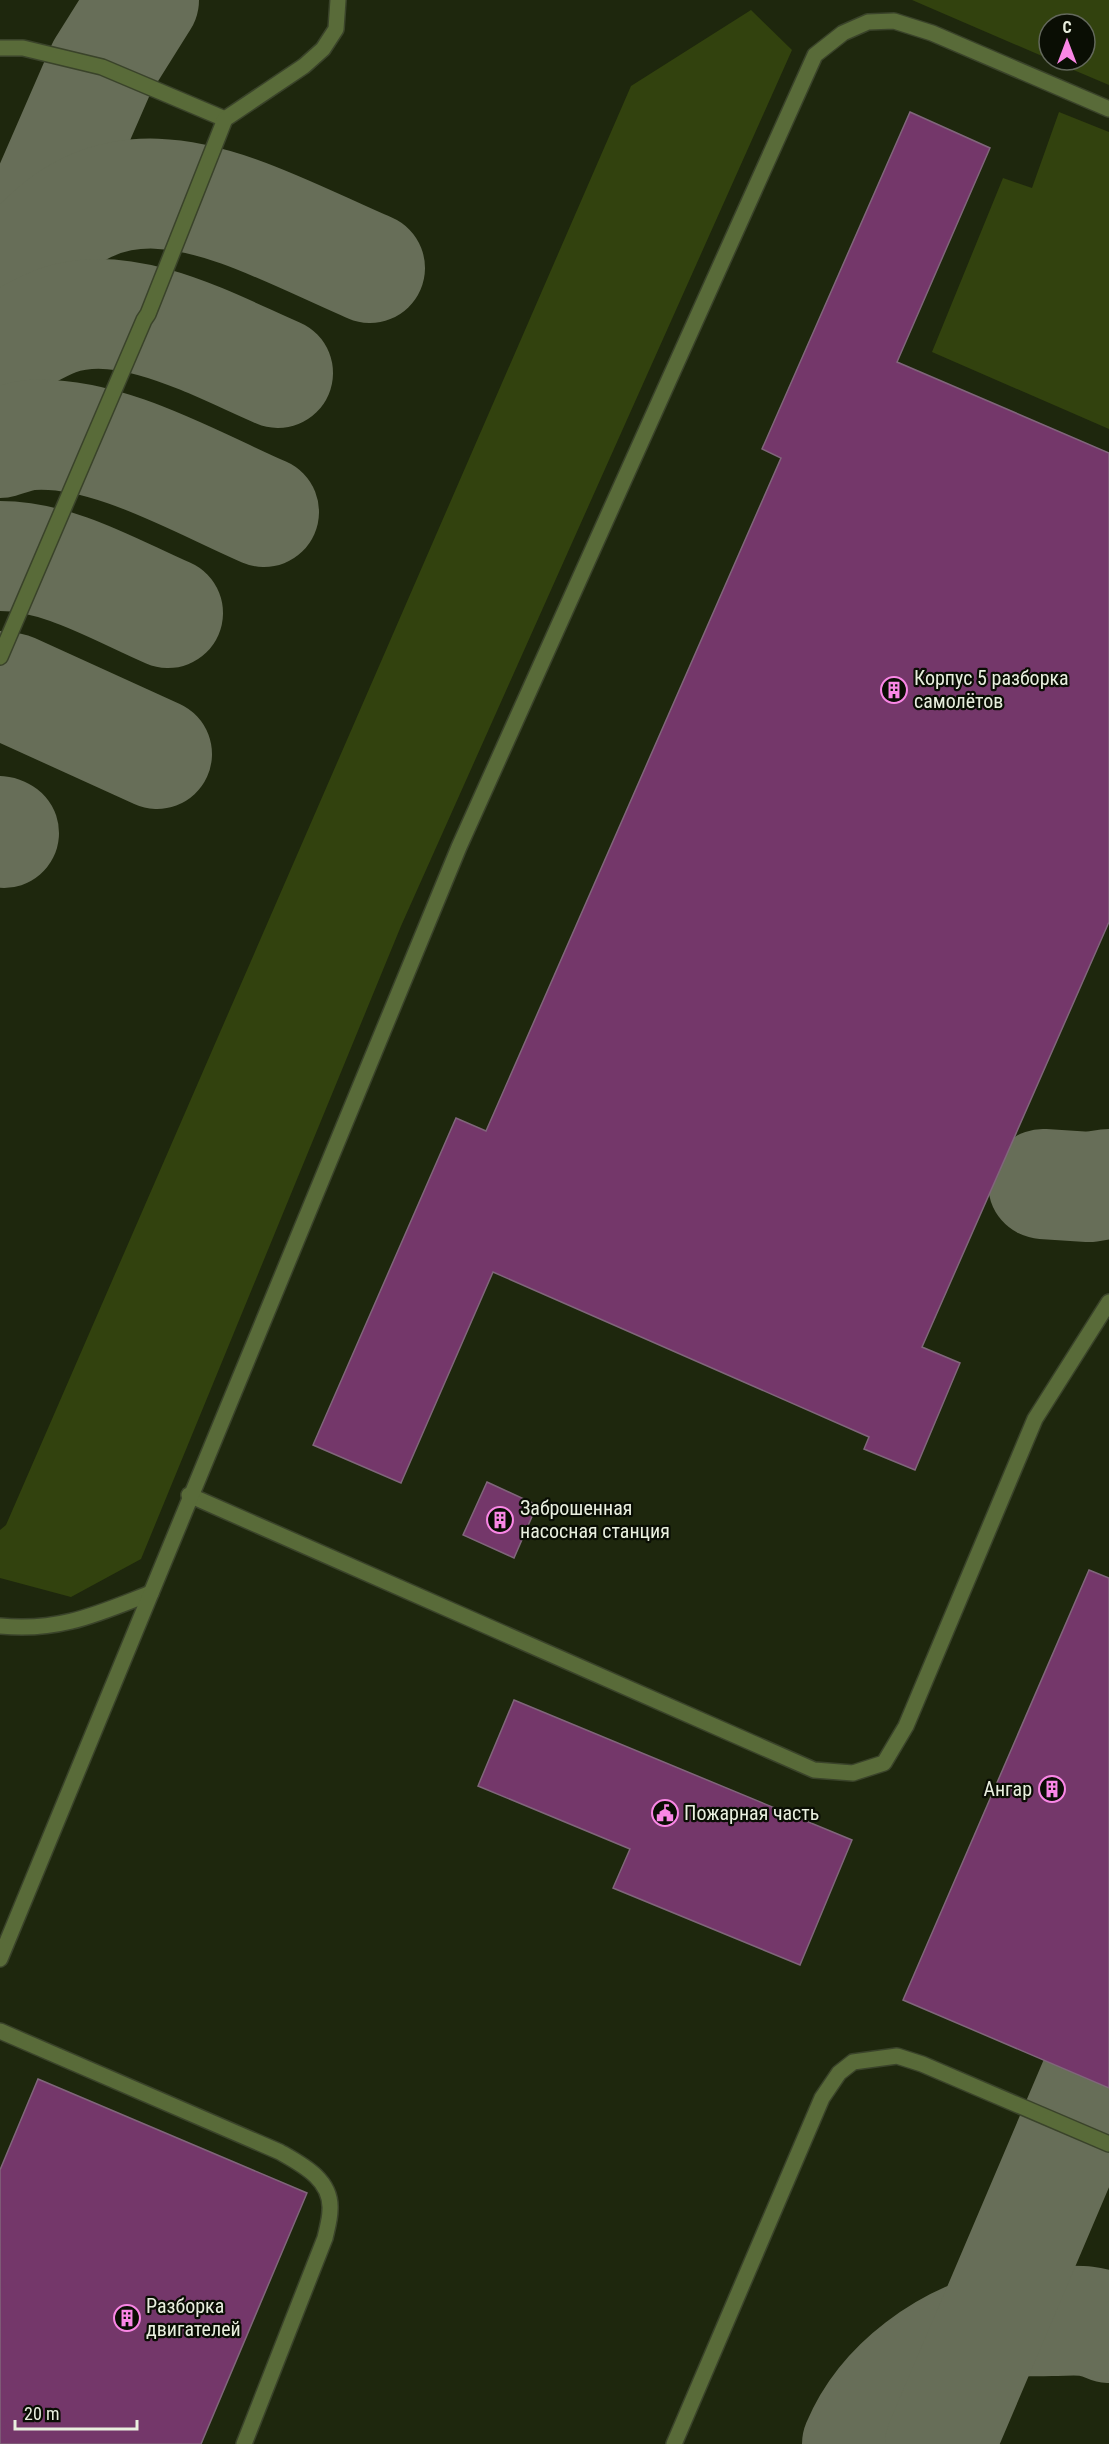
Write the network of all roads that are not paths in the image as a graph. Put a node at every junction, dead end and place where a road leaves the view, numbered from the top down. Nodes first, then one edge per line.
1 (338, 0) edge
2 (0, 48) edge
3 (1109, 109) edge
4 (225, 119) junction
5 (0, 657) edge
6 (1109, 1302) edge
7 (189, 1495) junction
8 (151, 1593) junction
9 (0, 1626) edge
10 (0, 1959) edge
11 (0, 2031) edge
12 (1109, 2144) edge
13 (244, 2444) edge
14 (674, 2444) edge

1 - 4 lane
2 - 4 lane
3 - 7 lane
4 - 5 lane
6 - 7 lane
7 - 8 lane
8 - 9 lane
8 - 10 lane
11 - 13 lane
12 - 14 lane

